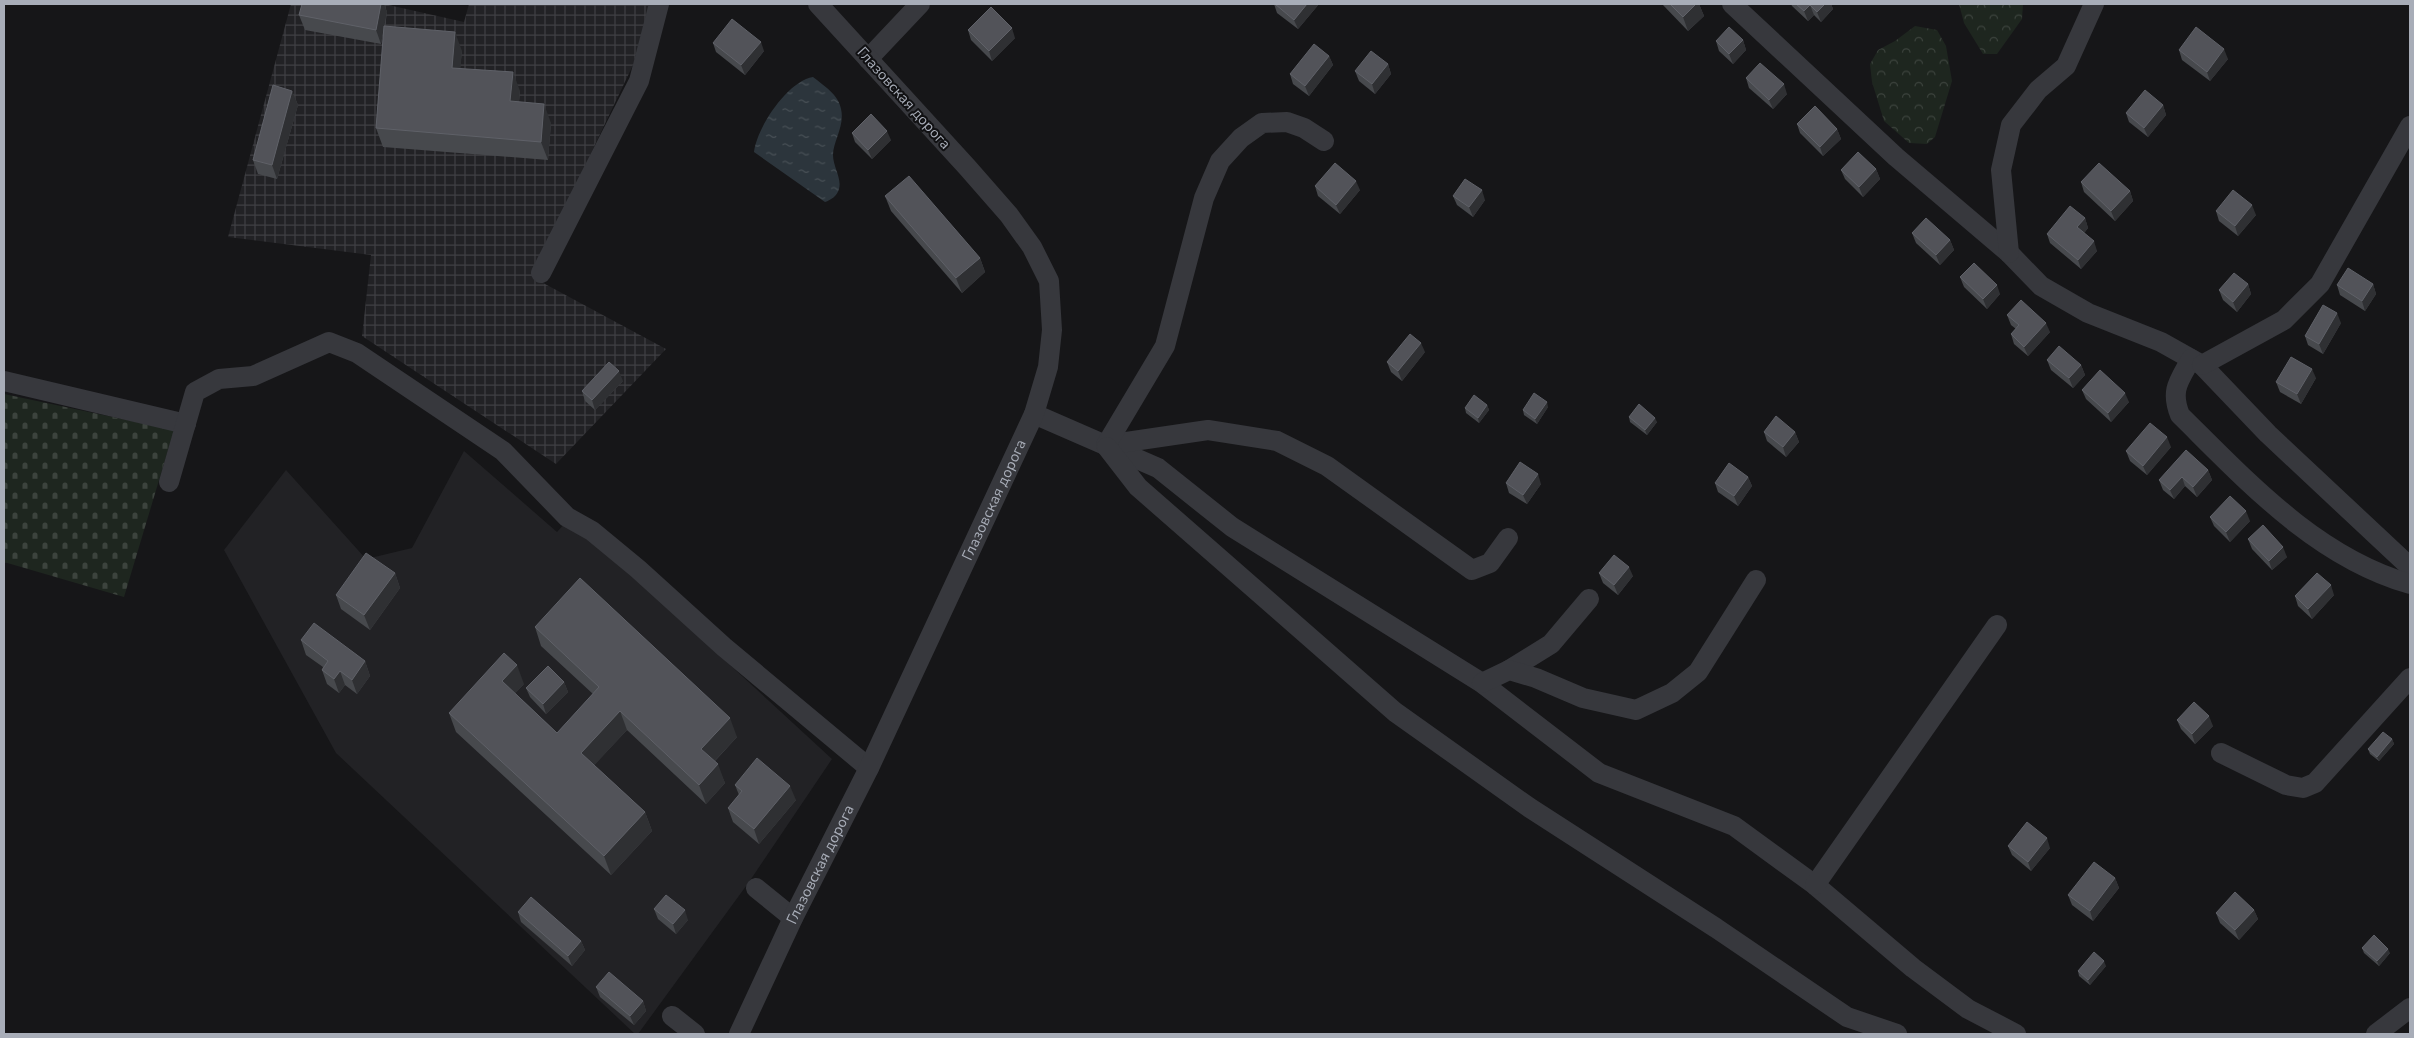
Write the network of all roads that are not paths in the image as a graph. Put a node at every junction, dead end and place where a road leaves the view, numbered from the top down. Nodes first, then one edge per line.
1 (660, 4) edge
2 (818, 4) edge
3 (920, 4) edge
4 (1732, 4) edge
5 (2094, 4) edge
6 (868, 59) junction
7 (2410, 126) edge
8 (1324, 142) dead end
9 (2009, 252) junction
10 (541, 273) dead end
11 (2196, 362) junction
12 (4, 381) edge
13 (1034, 414) junction
14 (186, 424) junction
15 (1106, 445) junction
16 (169, 482) dead end
17 (1508, 538) dead end
18 (2410, 567) edge
19 (1756, 580) dead end
20 (2410, 584) edge
21 (1589, 599) dead end
22 (1997, 625) dead end
23 (1509, 670) junction
24 (2410, 678) edge
25 (1482, 683) junction
26 (2221, 753) dead end
27 (869, 768) junction
28 (1814, 884) junction
29 (756, 888) dead end
30 (793, 918) junction
31 (2410, 1008) edge
32 (672, 1016) dead end
33 (695, 1034) edge
34 (739, 1034) edge
35 (1897, 1034) edge
36 (2016, 1034) edge
37 (2376, 1034) edge

1 - 10 street
2 - 6 street, Глазовская дорога
3 - 6 street
4 - 9 street
5 - 9 street
6 - 13 street, Глазовская дорога
7 - 11 street
8 - 15 street
9 - 11 street
11 - 18 street
11 - 20 street
12 - 14 street
13 - 15 street
13 - 27 street, Глазовская дорога
14 - 16 street
14 - 27 street
15 - 17 street
15 - 25 street
15 - 35 street
19 - 23 street
21 - 23 street
22 - 28 street
23 - 25 street
24 - 26 street
25 - 28 street
27 - 30 street, Глазовская дорога
28 - 36 street
29 - 30 street
30 - 34 street, Глазовская дорога
31 - 37 street
32 - 33 street

